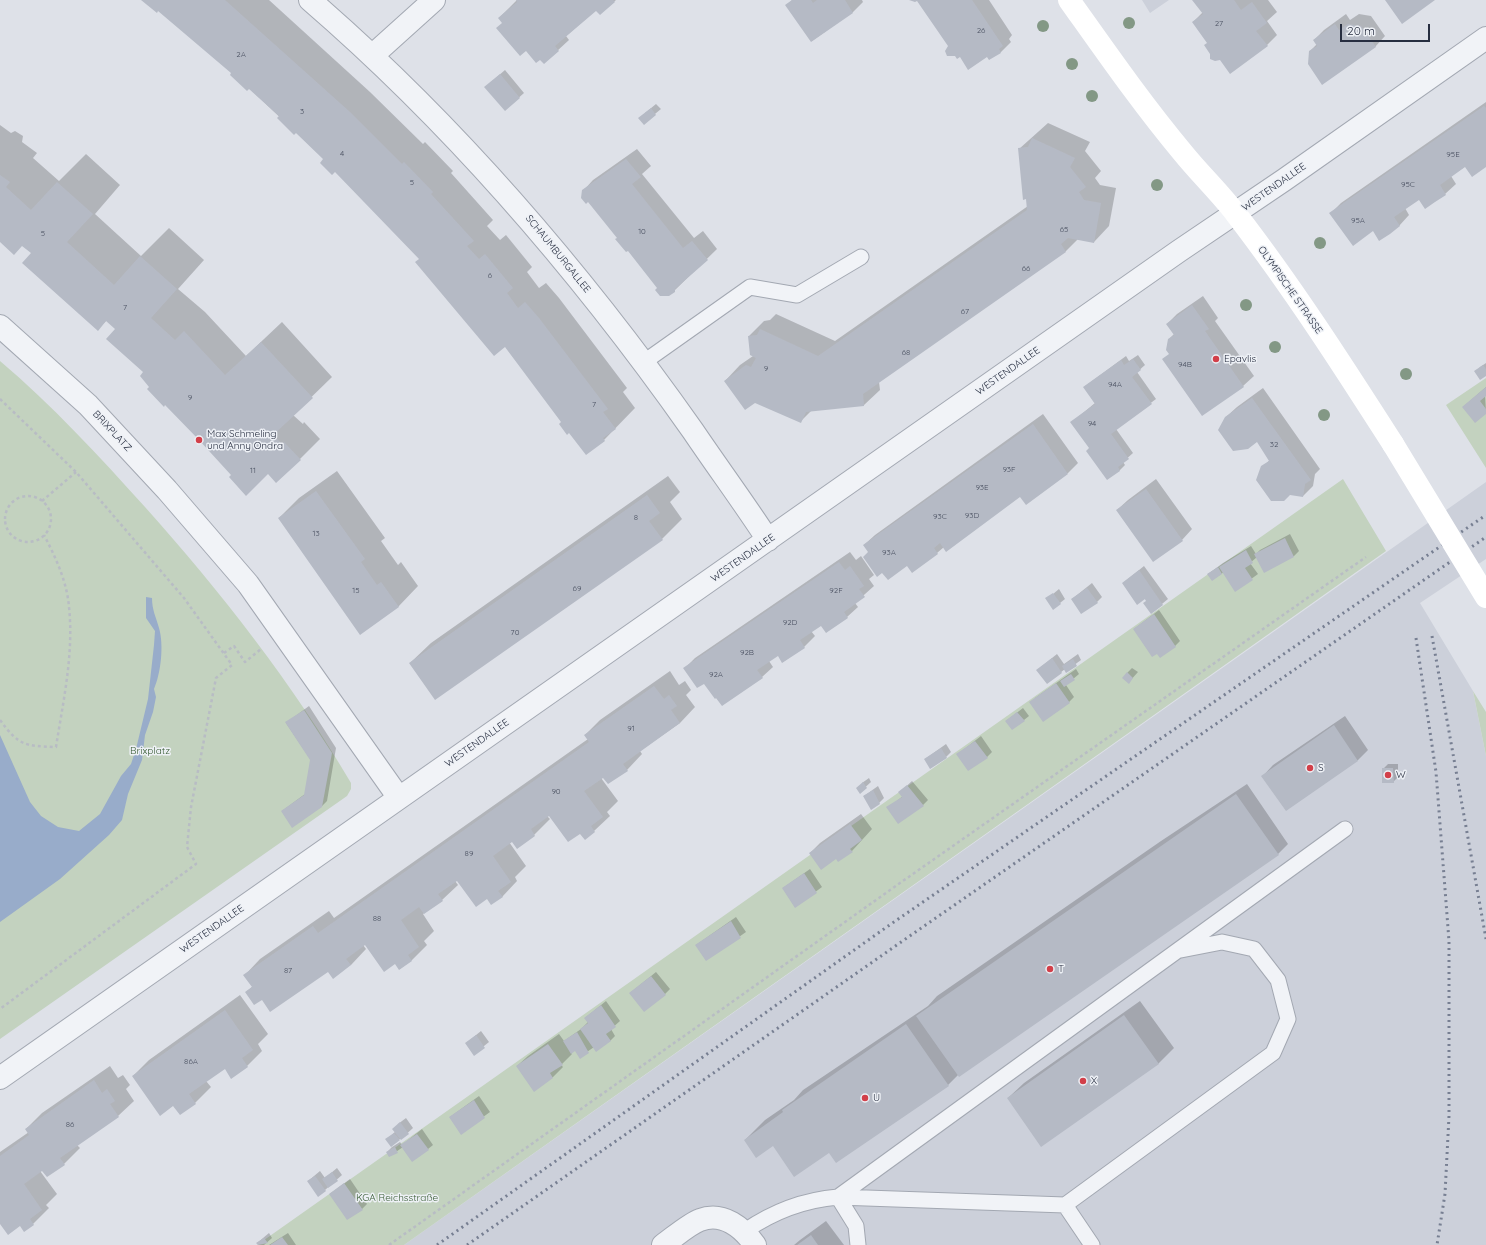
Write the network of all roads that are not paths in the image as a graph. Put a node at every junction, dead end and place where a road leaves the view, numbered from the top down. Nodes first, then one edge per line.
1 (310, 0) edge
2 (434, 0) edge
3 (1069, 0) edge
4 (1486, 38) edge
5 (373, 55) junction
6 (1236, 213) junction
7 (861, 257) dead end
8 (0, 326) edge
9 (644, 362) junction
10 (768, 540) junction
11 (1486, 597) edge
12 (399, 798) junction
13 (1345, 829) dead end
14 (1176, 951) junction
15 (0, 1078) edge
16 (838, 1197) junction
17 (1065, 1205) junction
18 (750, 1238) edge
19 (663, 1245) edge
20 (858, 1245) edge
21 (1092, 1245) edge

1 - 5 street, SCHAUMBURGALLEE
2 - 5 street
3 - 6 main road, OLYMPISCHE STRASSE
4 - 6 street, WESTENDALLEE
5 - 9 street, SCHAUMBURGALLEE
6 - 10 street, WESTENDALLEE
6 - 11 main road, OLYMPISCHE STRASSE, bridge
7 - 9 lane
8 - 12 street, BRIXPLATZ
9 - 10 street, SCHAUMBURGALLEE
10 - 12 street, WESTENDALLEE
12 - 15 street, WESTENDALLEE
13 - 14 lane
14 - 16 lane
14 - 17 lane
16 - 17 lane
16 - 18 lane
16 - 20 lane
17 - 21 lane
18 - 19 street

